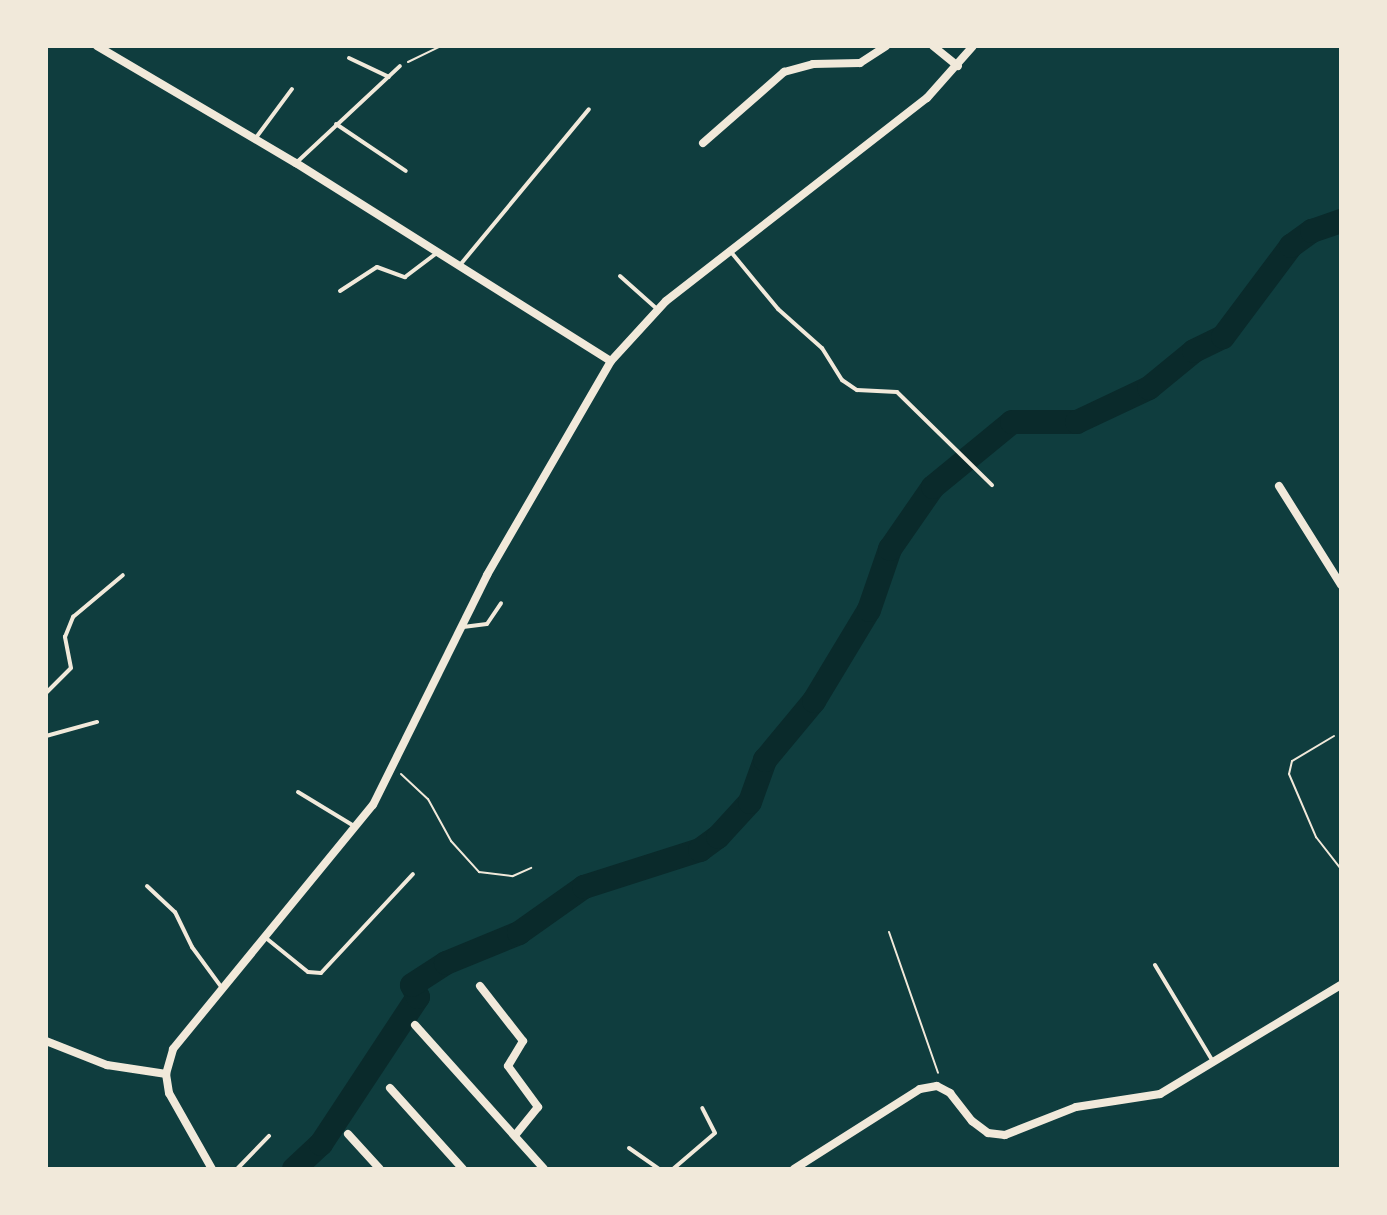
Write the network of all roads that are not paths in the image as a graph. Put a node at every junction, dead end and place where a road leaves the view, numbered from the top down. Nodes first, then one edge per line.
1 (97, 46) edge
2 (886, 46) edge
3 (933, 46) edge
4 (973, 46) edge
5 (349, 58) dead end
6 (400, 66) road end
7 (958, 66) junction
8 (389, 77) junction
9 (292, 89) dead end
10 (589, 109) dead end
11 (336, 124) junction
12 (255, 139) junction
13 (703, 143) dead end
14 (296, 163) junction
15 (406, 171) dead end
16 (729, 251) junction
17 (439, 252) junction
18 (460, 265) junction
19 (620, 276) dead end
20 (340, 291) dead end
21 (658, 310) junction
22 (611, 361) junction
23 (992, 485) dead end
24 (1279, 486) dead end
25 (123, 575) dead end
26 (1341, 585) edge
27 (501, 603) dead end
28 (460, 627) junction
29 (46, 693) edge
30 (97, 722) dead end
31 (46, 736) edge
32 (298, 792) dead end
33 (356, 827) junction
34 (413, 874) dead end
35 (147, 886) dead end
36 (266, 938) junction
37 (1155, 965) dead end
38 (1341, 985) edge
39 (480, 986) dead end
40 (222, 988) junction
41 (415, 1025) dead end
42 (46, 1041) edge
43 (1214, 1063) junction
44 (166, 1074) junction
45 (390, 1088) dead end
46 (702, 1108) dead end
47 (348, 1134) dead end
48 (515, 1135) junction
49 (269, 1136) dead end
50 (629, 1148) dead end
51 (212, 1169) edge
52 (237, 1169) edge
53 (380, 1169) edge
54 (463, 1169) edge
55 (544, 1169) edge
56 (659, 1169) edge
57 (673, 1169) edge
58 (794, 1169) edge

1 - 12 street
2 - 13 street
3 - 7 street
4 - 7 street
5 - 8 lane
6 - 8 lane
7 - 16 street
8 - 11 lane
9 - 12 lane
10 - 18 lane
11 - 14 lane
11 - 15 lane
12 - 14 street
14 - 17 street
16 - 21 street
16 - 23 lane
17 - 18 street
17 - 20 lane
18 - 22 street
19 - 21 lane
21 - 22 street
22 - 28 street
24 - 26 street
25 - 29 lane
27 - 28 lane
28 - 33 street
30 - 31 lane
32 - 33 lane
33 - 36 street
34 - 36 lane
35 - 40 lane
36 - 40 street
37 - 43 lane
38 - 43 street
39 - 48 street
40 - 44 street
41 - 48 street
42 - 44 street
43 - 58 street
44 - 51 street
45 - 54 street
46 - 57 lane
47 - 53 street
48 - 55 street
49 - 52 lane
50 - 56 lane

